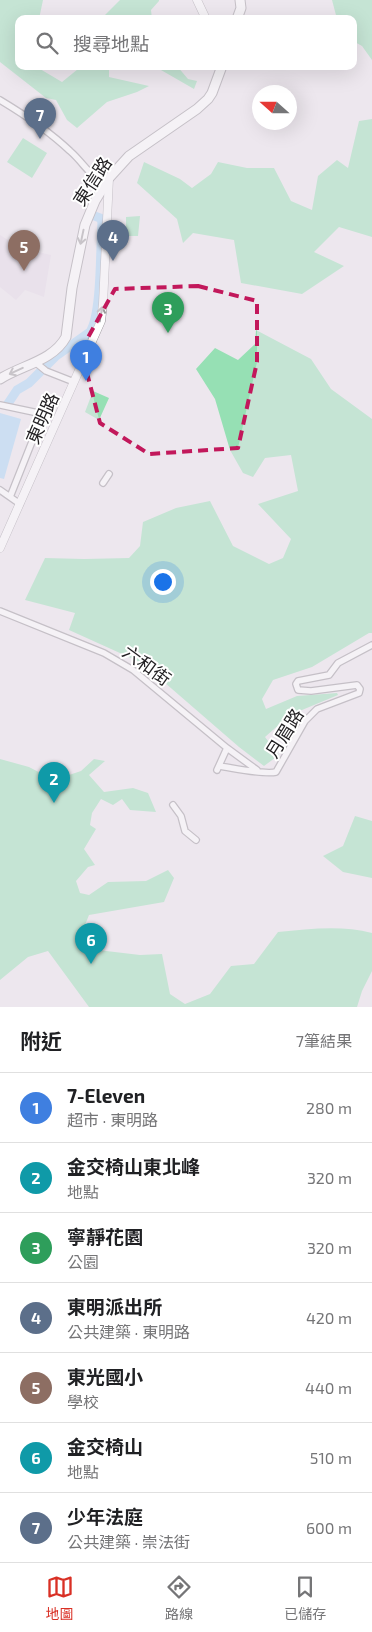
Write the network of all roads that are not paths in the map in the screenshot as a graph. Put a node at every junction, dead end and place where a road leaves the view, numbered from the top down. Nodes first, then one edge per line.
1 (197, 0) edge
2 (240, 0) edge
3 (204, 15) edge
4 (238, 15) edge
5 (221, 70) edge
6 (0, 100) edge
7 (107, 184) junction
8 (37, 364) junction
9 (0, 379) edge
10 (74, 382) junction
11 (0, 405) edge
12 (109, 474) dead end
13 (103, 483) dead end
14 (0, 490) edge
15 (10, 497) junction
16 (20, 504) junction
17 (0, 548) edge
18 (0, 611) edge
19 (372, 645) edge
20 (227, 748) junction
21 (259, 771) junction
22 (173, 805) dead end
23 (196, 840) dead end

1 - 3 street
2 - 4 main road
5 - 7 main road, 東信路
6 - 7 street
7 -> 8 main road, 東信路
10 -> 7 street, 東明路
8 -> 9 main road, 東信路
8 - 10 street
10 - 16 street, 東明路
11 - 15 street
12 - 13 street
14 - 15 street
15 - 16 street
16 - 17 street, 東明路
18 - 20 street, 六和街
19 - 21 street, 月眉路
20 - 21 street, 六和街
20 - 21 street, 月眉路
22 - 23 street

